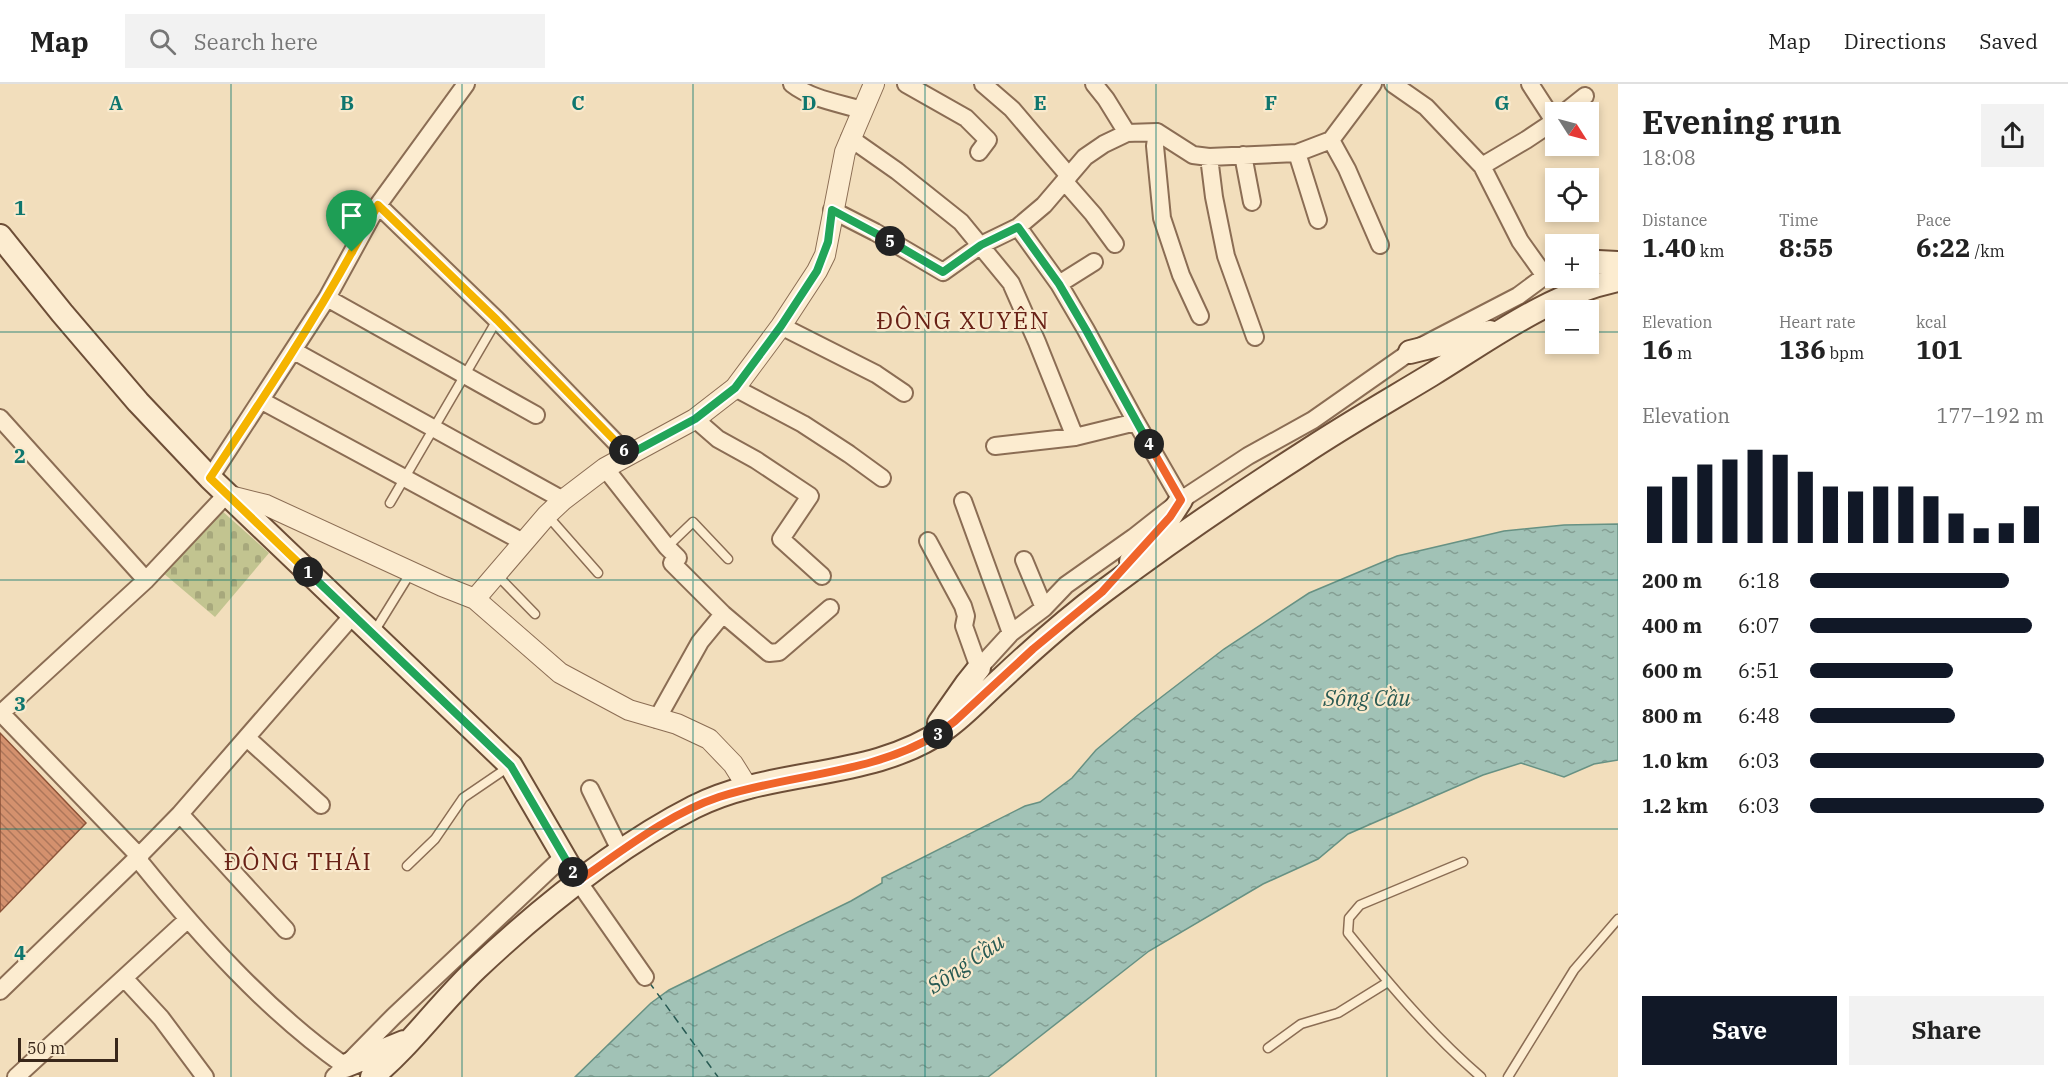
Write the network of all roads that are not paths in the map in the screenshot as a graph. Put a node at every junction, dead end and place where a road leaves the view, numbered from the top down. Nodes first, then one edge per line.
1 (466, 84) edge
2 (792, 84) edge
3 (874, 84) edge
4 (906, 84) edge
5 (983, 84) edge
6 (1094, 84) edge
7 (1352, 84) edge
8 (1394, 84) edge
9 (1530, 84) edge
10 (1368, 91) edge
11 (1585, 96) dead end
12 (1545, 102) edge
13 (1578, 102) edge
14 (862, 110) junction
15 (1545, 127) edge
16 (1157, 132) junction
17 (1127, 133) junction
18 (850, 138) junction
19 (1331, 140) junction
20 (979, 152) dead end
21 (1297, 153) junction
22 (1243, 155) junction
23 (1209, 157) junction
24 (1482, 166) junction
25 (1067, 179) junction
26 (1252, 202) dead end
27 (378, 205) junction
28 (832, 210) junction
29 (1318, 220) dead end
30 (1018, 227) junction
31 (0, 236) edge
32 (1115, 244) dead end
33 (981, 245) junction
34 (1380, 245) dead end
35 (1094, 262) dead end
36 (1545, 268) edge
37 (1545, 277) edge
38 (1618, 280) edge
39 (1059, 284) junction
40 (327, 298) junction
41 (1200, 316) dead end
42 (497, 320) junction
43 (781, 326) junction
44 (1508, 328) junction
45 (1255, 337) dead end
46 (294, 351) junction
47 (1410, 352) junction
48 (464, 375) junction
49 (735, 388) junction
50 (904, 393) dead end
51 (261, 401) junction
52 (536, 415) dead end
53 (0, 418) edge
54 (695, 419) junction
55 (1136, 422) junction
56 (435, 428) junction
57 (1075, 437) junction
58 (995, 446) dead end
59 (628, 455) junction
60 (605, 468) junction
61 (210, 478) junction
62 (882, 478) dead end
63 (405, 479) junction
64 (226, 495) junction
65 (563, 500) junction
66 (1181, 500) junction
67 (963, 501) dead end
68 (390, 502) dead end
69 (547, 515) junction
70 (523, 542) junction
71 (928, 542) dead end
72 (667, 548) junction
73 (728, 559) dead end
74 (1024, 560) dead end
75 (411, 571) junction
76 (598, 573) dead end
77 (496, 574) junction
78 (822, 576) dead end
79 (146, 580) junction
80 (1102, 592) junction
81 (475, 598) junction
82 (830, 608) dead end
83 (1044, 608) junction
84 (536, 614) dead end
85 (723, 614) junction
86 (353, 615) junction
87 (1011, 633) junction
88 (373, 634) junction
89 (979, 668) junction
90 (0, 716) edge
91 (657, 719) junction
92 (247, 738) junction
93 (928, 740) junction
94 (511, 766) junction
95 (748, 788) junction
96 (590, 789) dead end
97 (321, 805) dead end
98 (180, 814) junction
99 (621, 852) junction
100 (564, 856) junction
101 (138, 860) junction
102 (1463, 862) dead end
103 (407, 866) dead end
104 (578, 881) junction
105 (1618, 919) edge
106 (188, 920) junction
107 (286, 930) dead end
108 (645, 977) dead end
109 (125, 979) junction
110 (1388, 982) junction
111 (0, 991) edge
112 (411, 1039) junction
113 (1268, 1048) dead end
114 (339, 1071) edge
115 (16, 1077) edge
116 (205, 1077) edge
117 (372, 1077) edge
118 (1481, 1077) edge
119 (1508, 1077) edge

1 - 27 street
2 - 14 street
3 - 14 street
4 - 20 street
5 - 25 street
6 - 17 street
7 - 10 street
8 - 24 street
9 - 12 street
10 - 19 street
11 - 13 street
14 - 18 street
15 - 24 street
16 - 17 street
16 - 23 street
16 - 41 street
17 - 25 street
18 - 28 street
18 - 33 street
19 - 21 street
19 - 34 street
21 - 22 street
21 - 29 street
22 - 23 street
22 - 26 street
23 - 45 street
24 - 36 street
25 - 30 street
25 - 32 street
27 - 40 street
27 - 42 street
28 - 33 street
28 - 43 street
30 - 33 street
30 - 39 street
31 - 61 main road
33 - 57 street
35 - 39 street
37 - 47 street
38 - 44 main road
39 - 55 street
40 - 46 street
40 - 48 street
42 - 48 lane
42 - 59 street
43 - 49 street
43 - 50 street
44 - 47 main road
44 - 80 main road
46 - 51 street
46 - 56 street
47 - 66 street
48 - 52 street
48 - 56 lane
49 - 54 street
49 - 62 street
51 - 61 street
51 - 63 street
53 - 79 street
54 - 59 street
54 - 78 street
55 - 57 street
55 - 66 street
56 - 63 lane
56 - 65 street
57 - 58 street
59 - 60 street
60 - 65 street
60 - 72 street
61 - 64 main road
63 - 68 lane
63 - 70 street
64 - 75 street
64 - 79 street
64 - 86 main road
65 - 69 street
66 - 80 main road
66 - 83 street
67 - 87 street
69 - 70 street
69 - 76 lane
70 - 77 street
71 - 89 street
72 - 73 lane
72 - 85 street
74 - 83 street
75 - 81 street
75 - 88 lane
77 - 81 street
77 - 84 lane
79 - 90 street
80 - 93 main road
81 - 91 street
82 - 85 street
83 - 87 street
85 - 91 street
86 - 88 main road
86 - 92 street
87 - 89 street
88 - 94 main road
89 - 93 main road
90 - 101 street
91 - 95 street
92 - 97 street
92 - 98 street
93 - 95 main road
94 - 100 main road
94 - 103 lane
95 - 99 main road
96 - 99 street
98 - 101 street
98 - 107 street
99 - 104 main road
100 - 104 main road
100 - 114 street
101 - 106 street
101 - 111 street
102 - 110 lane
104 - 108 street
104 - 112 main road
105 - 119 lane
106 - 109 street
106 - 114 street
109 - 115 street
109 - 116 street
110 - 113 lane
110 - 118 lane
112 - 114 main road
112 - 117 main road

